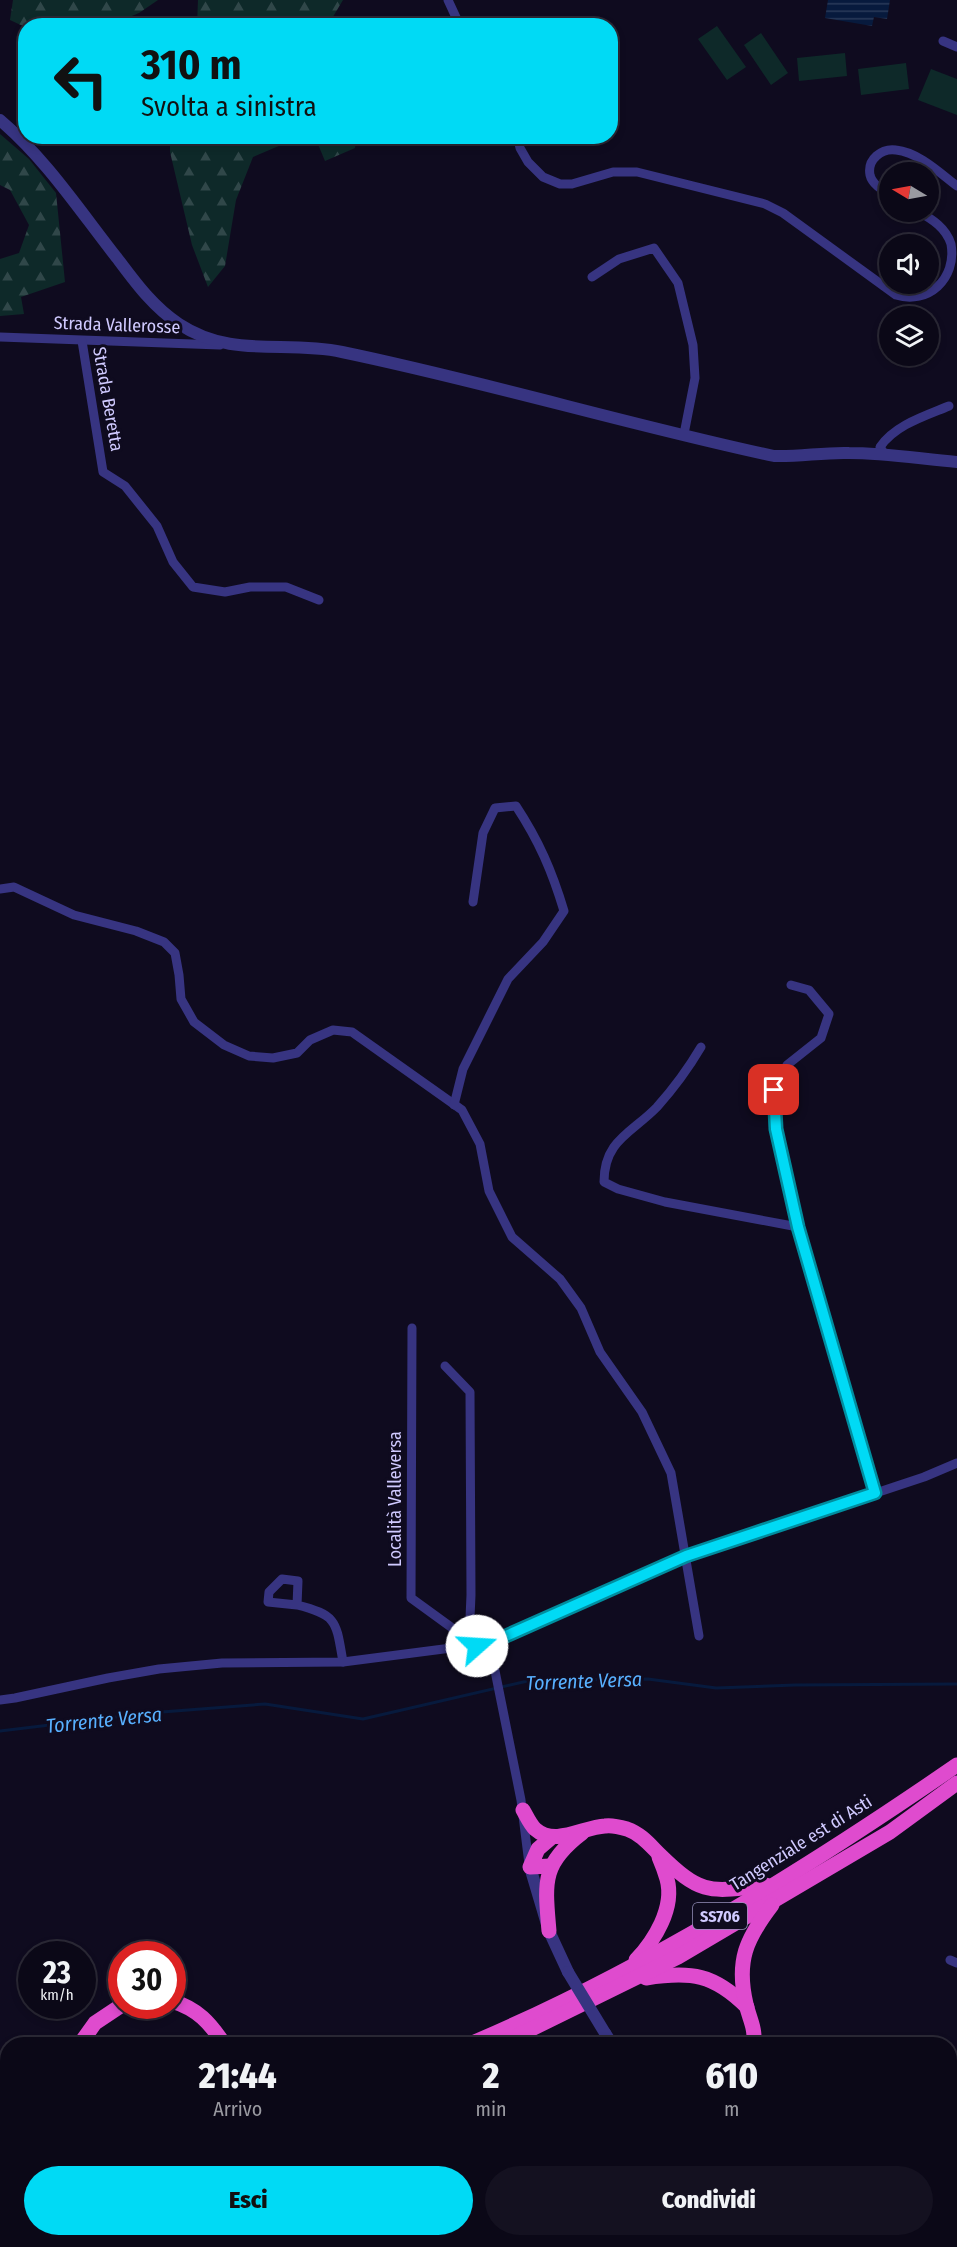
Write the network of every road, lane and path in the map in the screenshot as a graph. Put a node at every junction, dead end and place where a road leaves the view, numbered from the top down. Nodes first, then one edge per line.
1 (448, 0) edge
2 (456, 18) edge
3 (943, 41) dead end
4 (957, 47) edge
5 (0, 120) edge
6 (18, 138) edge
7 (25, 144) edge
8 (519, 144) edge
9 (923, 162) edge
10 (939, 173) edge
11 (957, 186) edge
12 (879, 187) edge
13 (935, 222) edge
14 (592, 277) dead end
15 (0, 337) edge
16 (81, 341) junction
17 (234, 345) junction
18 (949, 406) dead end
19 (684, 434) junction
20 (885, 455) junction
21 (957, 462) edge
22 (319, 600) dead end
23 (0, 889) edge
24 (473, 902) dead end
25 (791, 985) dead end
26 (701, 1047) dead end
27 (454, 1105) junction
28 (798, 1227) junction
29 (412, 1328) dead end
30 (445, 1366) dead end
31 (957, 1463) edge
32 (875, 1493) junction
33 (686, 1556) junction
34 (297, 1605) dead end
35 (699, 1636) dead end
36 (473, 1643) junction
37 (343, 1662) junction
38 (0, 1700) edge
39 (957, 1765) edge
40 (957, 1783) edge
41 (523, 1810) junction
42 (587, 1830) junction
43 (552, 1837) junction
44 (657, 1851) junction
45 (551, 1866) junction
46 (530, 1868) junction
47 (775, 1891) junction
48 (549, 1931) junction
49 (631, 1974) junction
50 (186, 2005) edge
51 (747, 2007) junction
52 (108, 2014) edge
53 (526, 2034) junction
54 (85, 2037) edge
55 (219, 2037) edge
56 (487, 2037) edge
57 (518, 2037) edge
58 (521, 2037) edge
59 (608, 2037) edge
60 (754, 2037) edge

1 - 2 street
3 - 4 street
5 - 6 street
7 - 17 street
8 - 13 street
9 - 12 street
10 - 11 street
14 - 19 street
15 - 16 street, Strada Vallerosse
16 - 17 street, Strada Vallerosse
16 - 22 street, Strada Beretta
17 - 19 street
18 - 20 street
19 - 20 street
20 - 21 street
23 - 27 street
24 - 27 street
25 - 28 street
26 - 28 street
27 - 33 street
28 - 32 street
29 - 36 street, Località Valleversa
30 - 36 street
31 - 32 street
32 - 33 street
33 - 35 street
33 - 36 street
34 - 37 street
36 - 37 street
36 - 41 street
37 - 38 street
39 - 47 highway, Tangenziale est di Asti / SS706
40 - 47 highway, Tangenziale est di Asti / SS706
41 - 43 highway
41 - 46 street
42 - 43 highway
42 - 44 highway
42 - 45 highway
43 - 46 highway
44 - 47 highway
44 - 49 highway
45 - 46 highway
45 - 48 highway
46 - 48 street
47 - 49 highway, Tangenziale est di Asti / SS706
47 - 51 highway
48 - 59 street, bridge
49 - 51 highway
49 - 53 highway, Tangenziale est di Asti / SS706
49 - 56 highway, Tangenziale est di Asti / SS706
50 - 55 highway
51 - 60 highway
52 - 54 highway
53 - 57 highway, Tangenziale est di Asti / SS706
53 - 58 highway

